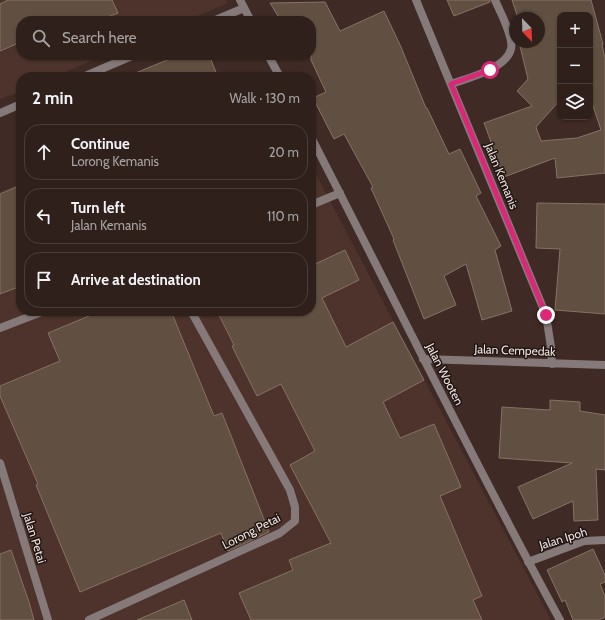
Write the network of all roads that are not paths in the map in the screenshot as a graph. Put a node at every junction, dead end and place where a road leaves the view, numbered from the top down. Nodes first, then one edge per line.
1 (240, 0) edge
2 (416, 0) edge
3 (495, 0) edge
4 (244, 8) junction
5 (225, 16) edge
6 (248, 16) edge
7 (122, 60) edge
8 (271, 60) edge
9 (95, 72) edge
10 (277, 72) edge
11 (451, 84) junction
12 (16, 106) edge
13 (0, 113) edge
14 (316, 147) edge
15 (340, 193) junction
16 (316, 203) edge
17 (31, 316) edge
18 (194, 316) edge
19 (0, 328) edge
20 (423, 359) junction
21 (552, 364) junction
22 (605, 365) edge
23 (0, 463) edge
24 (605, 540) edge
25 (528, 562) junction
26 (48, 620) edge
27 (89, 620) edge
28 (560, 620) edge

1 - 4 street
2 - 11 street, Jalan Kemanis
3 - 11 street
4 - 5 street
4 - 6 street
7 - 9 street
8 - 10 street
11 - 21 street, Jalan Kemanis
12 - 13 street
14 - 15 street, Jalan Wooten
15 - 16 street
15 - 20 street, Jalan Wooten
17 - 19 street
18 - 27 street, Lorong Petai
20 - 21 street, Jalan Cempedak
20 - 25 street, Jalan Wooten
21 - 22 street, Jalan Cempedak
23 - 26 street, Jalan Petai
24 - 25 street, Jalan Ipoh
25 - 28 street, Jalan Wooten

